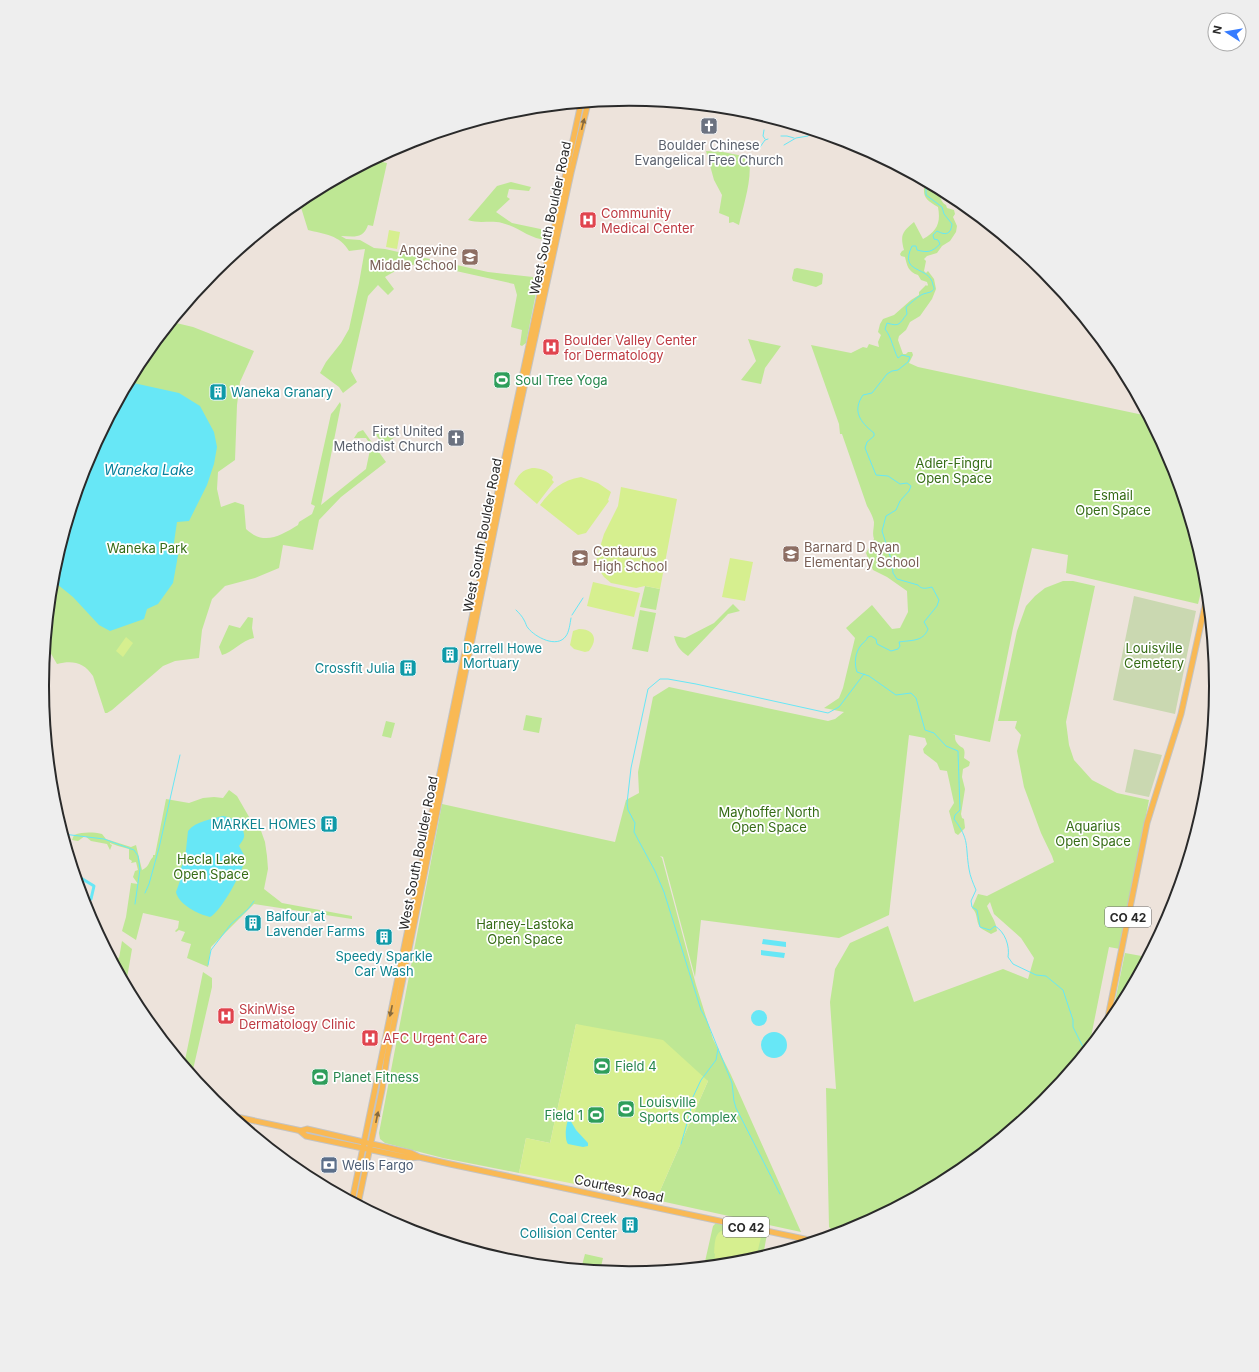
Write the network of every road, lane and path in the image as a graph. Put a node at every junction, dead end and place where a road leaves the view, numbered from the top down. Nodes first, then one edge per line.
1 (587, 107) edge
2 (580, 108) edge
3 (1204, 607) edge
4 (402, 973) junction
5 (1109, 1013) edge
6 (243, 1118) edge
7 (367, 1130) junction
8 (300, 1131) junction
9 (354, 1140) junction
10 (364, 1142) junction
11 (371, 1143) junction
12 (352, 1146) junction
13 (363, 1148) junction
14 (370, 1150) junction
15 (419, 1157) junction
16 (360, 1159) junction
17 (353, 1196) edge
18 (359, 1200) edge
19 (806, 1239) edge

4 -> 1 main road, West South Boulder Road
2 - 4 main road, West South Boulder Road
3 - 5 main road, CO 42
4 -> 7 main road
11 -> 4 main road
6 - 8 main road, Courtesy Road / CO 42
7 - 9 main road
7 - 10 main road
8 - 9 main road, Courtesy Road / CO 42
8 - 12 main road, Courtesy Road / CO 42
9 - 10 main road, Courtesy Road / CO 42
10 - 11 main road, Courtesy Road / CO 42
10 - 13 main road
11 - 14 main road
11 - 15 main road, Courtesy Road / CO 42
12 - 13 main road, Courtesy Road / CO 42
12 - 16 main road
13 - 14 main road, Courtesy Road / CO 42
13 - 16 main road
14 - 15 main road, Courtesy Road / CO 42
14 - 18 main road
15 - 19 main road, Courtesy Road / CO 42
16 - 17 main road

